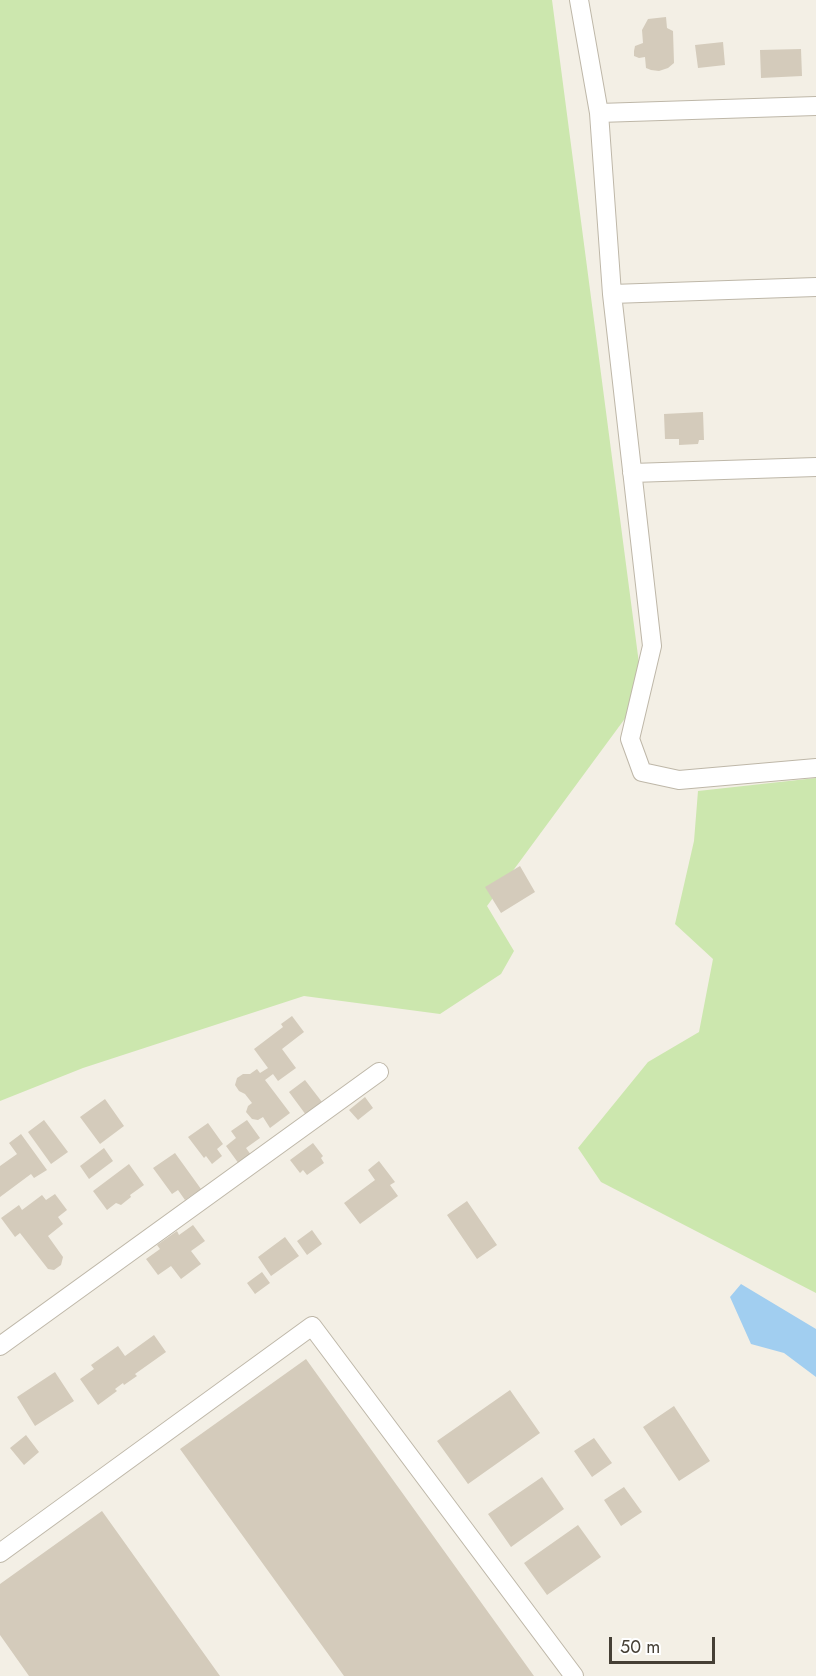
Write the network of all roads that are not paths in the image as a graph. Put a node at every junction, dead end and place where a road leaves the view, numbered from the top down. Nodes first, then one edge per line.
1 (579, 0) edge
2 (816, 106) edge
3 (599, 113) junction
4 (816, 287) edge
5 (612, 294) junction
6 (816, 467) edge
7 (632, 473) junction
8 (816, 768) edge
9 (379, 1071) dead end
10 (0, 1346) edge
11 (0, 1553) edge
12 (574, 1676) edge

1 - 3 street
2 - 3 street
3 - 5 street
4 - 5 street
5 - 7 street
6 - 7 street
7 - 8 street
9 - 10 street
11 - 12 street

